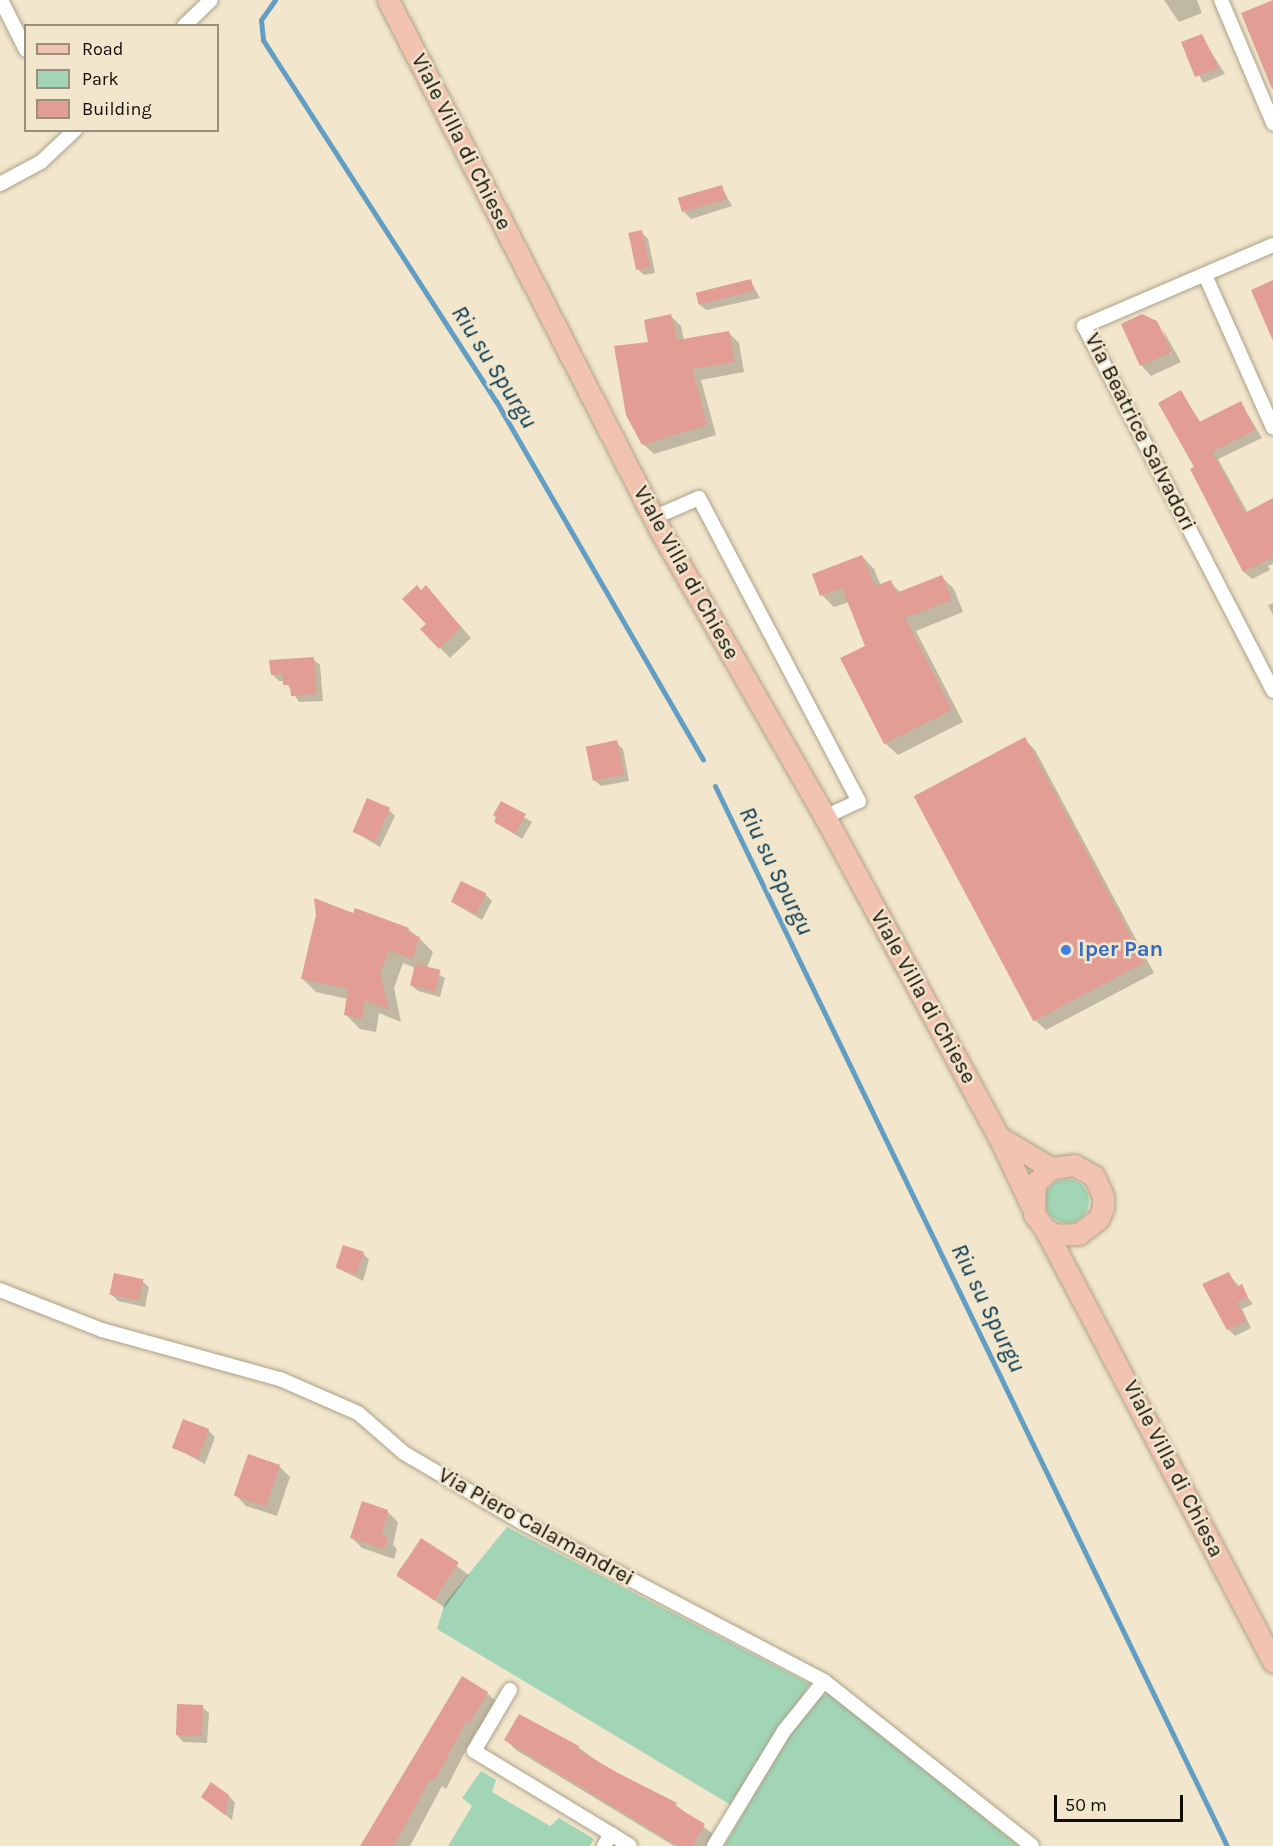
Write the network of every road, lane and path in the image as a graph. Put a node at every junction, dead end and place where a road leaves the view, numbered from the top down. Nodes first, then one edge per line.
1 (1, 0) edge
2 (211, 0) edge
3 (388, 0) edge
4 (1221, 0) edge
5 (186, 24) edge
6 (24, 46) edge
7 (1273, 123) edge
8 (70, 132) edge
9 (0, 184) edge
10 (1273, 245) edge
11 (1205, 275) junction
12 (1273, 428) edge
13 (653, 518) junction
14 (1273, 691) edge
15 (825, 817) junction
16 (999, 1137) junction
17 (1051, 1168) junction
18 (1031, 1205) junction
19 (1045, 1229) junction
20 (1079, 1234) junction
21 (1073, 1276) junction
22 (0, 1290) edge
23 (1273, 1662) edge
24 (824, 1681) junction
25 (510, 1690) dead end
26 (608, 1840) edge
27 (630, 1846) edge
28 (714, 1846) edge
29 (1032, 1846) edge

1 - 6 street
2 - 5 street
3 - 13 main road, Viale Villa di Chiese
4 - 7 street
8 - 9 street
10 - 11 street, Via Beatrice Salvadori
11 - 12 street
11 - 14 street, Via Beatrice Salvadori
13 - 15 main road, Viale Villa di Chiese
13 - 15 street
15 - 16 main road, Viale Villa di Chiese
16 - 17 main road
16 - 18 main road, Viale Villa di Chiesa
17 - 18 main road
17 - 20 main road
18 - 19 main road, Viale Villa di Chiesa
19 - 20 main road
19 - 21 main road, Viale Villa di Chiesa
20 - 21 main road
21 - 23 main road, Viale Villa di Chiesa
22 - 24 street, Via Piero Calamandrei
24 - 28 street
24 - 29 street, Via Piero Calamandrei
25 - 26 street
26 - 27 street

